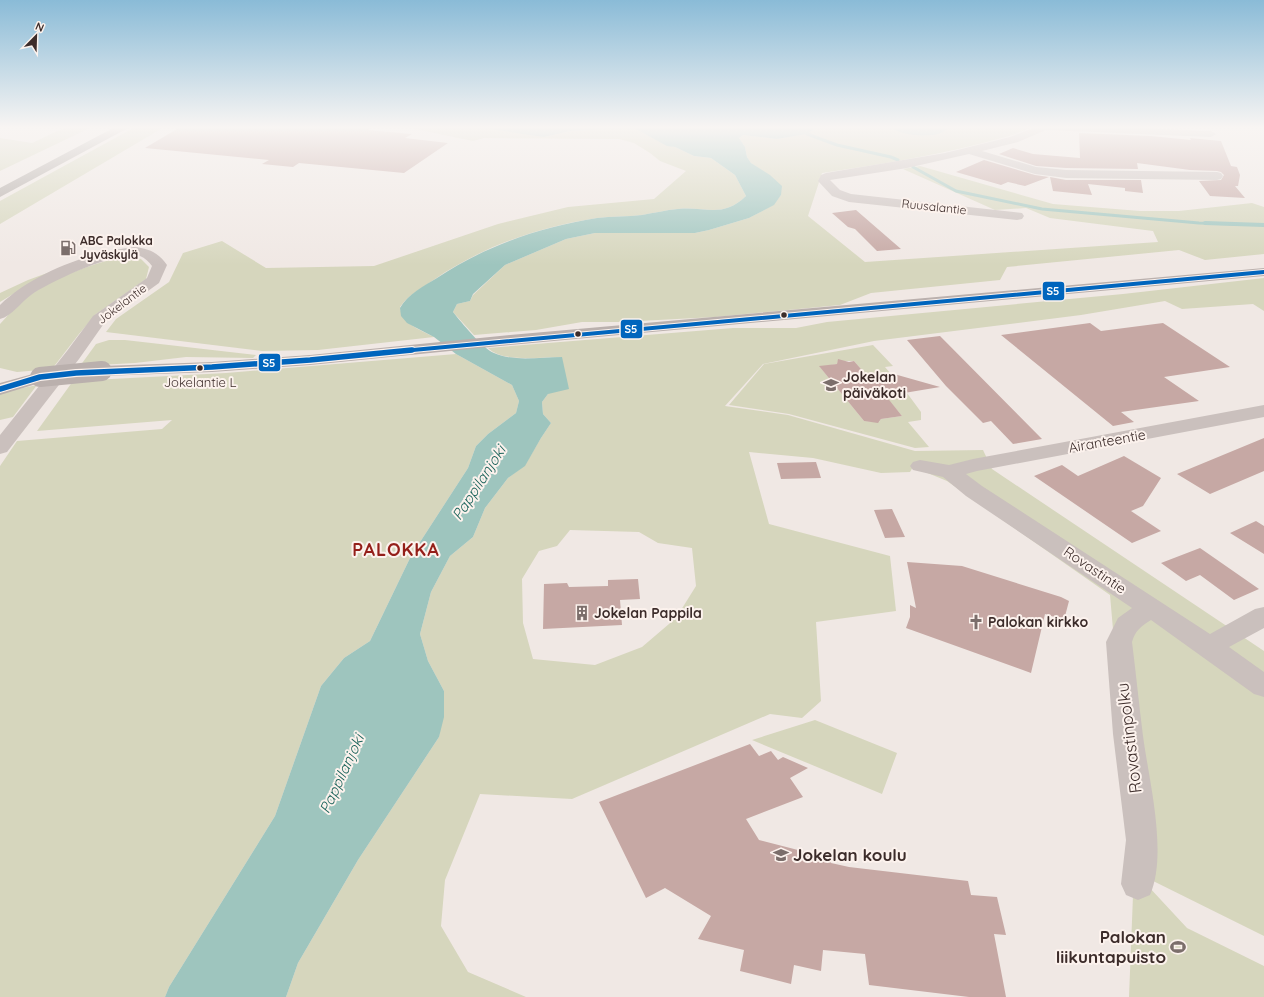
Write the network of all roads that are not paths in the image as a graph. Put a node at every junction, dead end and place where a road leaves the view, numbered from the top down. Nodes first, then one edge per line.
1 (17, 173) edge
2 (38, 173) edge
3 (855, 173) edge
4 (1055, 173) edge
5 (1217, 176) dead end
6 (0, 182) edge
7 (0, 193) edge
8 (1018, 216) dead end
9 (1264, 272) edge
10 (0, 314) edge
11 (0, 376) edge
12 (40, 377) junction
13 (0, 389) edge
14 (1264, 411) edge
15 (0, 448) edge
16 (920, 466) dead end
17 (950, 472) junction
18 (1152, 609) junction
19 (1264, 616) edge
20 (1208, 647) junction
21 (1264, 686) edge
22 (1138, 884) dead end

1 - 6 highway
2 - 7 highway
3 - 8 street, Ruusalantie
4 - 5 street
9 - 12 main road, bridge
10 - 15 street, Jokelantie
11 - 12 main road
12 - 13 main road
14 - 17 street, Airanteentie
16 - 17 street, Rovastintie
17 - 18 street, Rovastintie
18 - 20 street, Rovastintie
18 - 22 street, Rovastinpolku
19 - 20 street
20 - 21 street, Rovastintie

